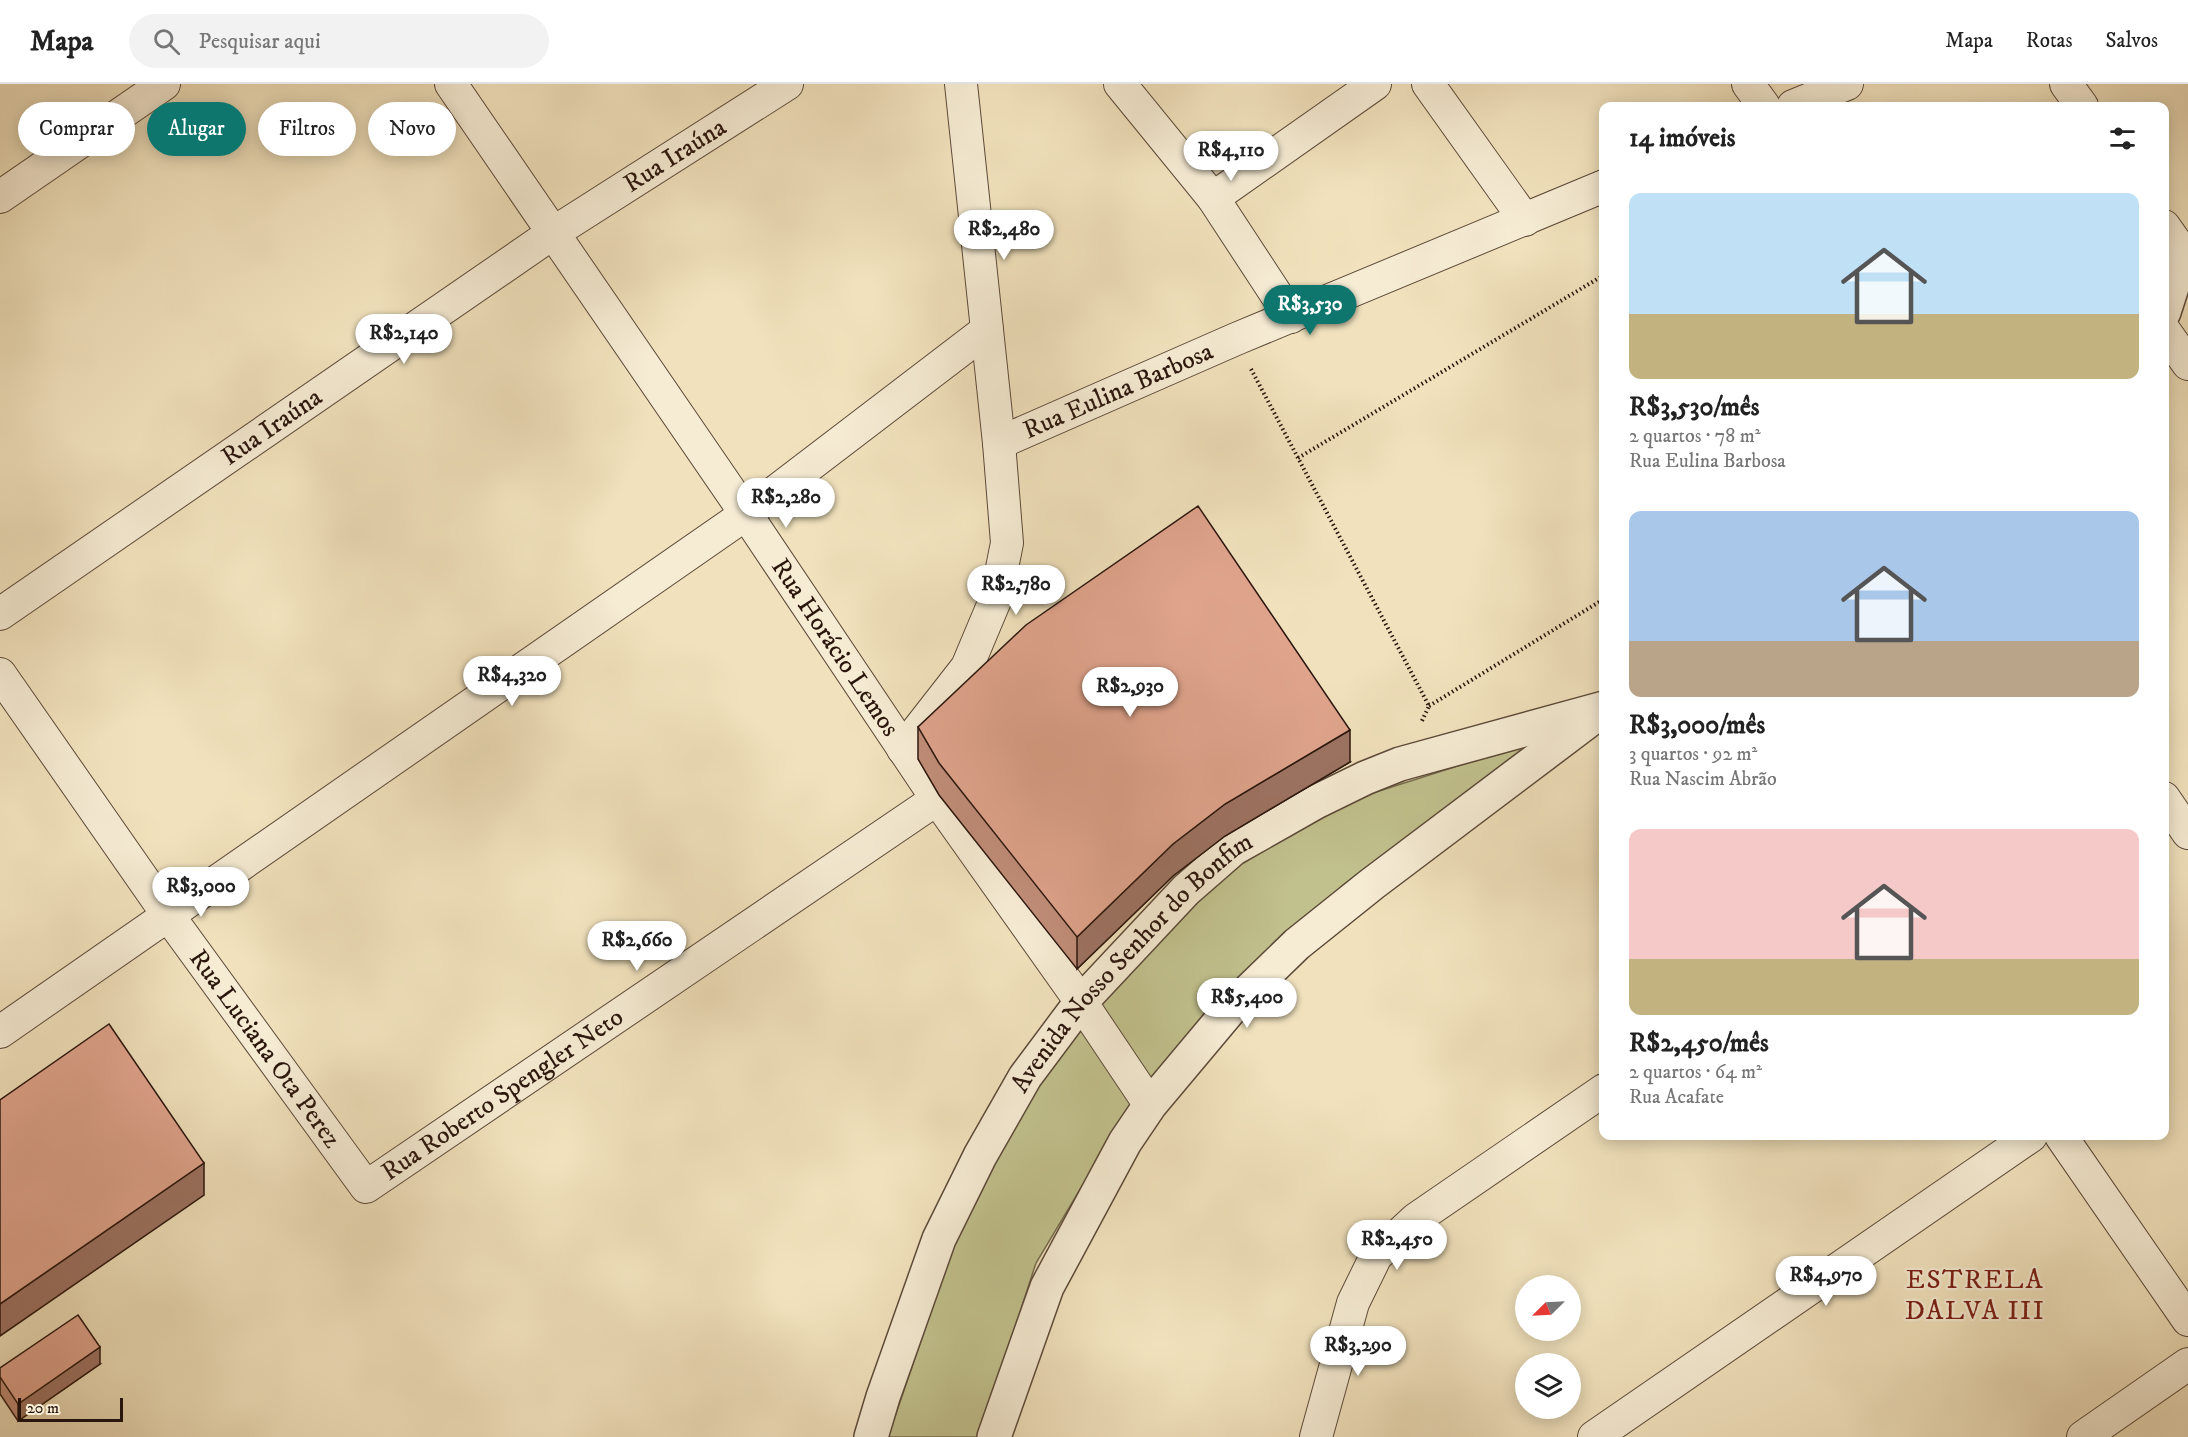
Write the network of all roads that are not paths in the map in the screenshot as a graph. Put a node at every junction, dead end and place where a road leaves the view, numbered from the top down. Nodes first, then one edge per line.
1 (164, 84) edge
2 (451, 84) edge
3 (787, 84) edge
4 (961, 84) edge
5 (1120, 84) edge
6 (1375, 84) edge
7 (1428, 84) edge
8 (1748, 84) edge
9 (1847, 84) edge
10 (2067, 84) edge
11 (1761, 102) edge
12 (1803, 102) edge
13 (2079, 102) edge
14 (1599, 188) edge
15 (0, 197) edge
16 (1213, 198) junction
17 (1525, 220) junction
18 (553, 233) junction
19 (2169, 233) edge
20 (2188, 258) edge
21 (2169, 296) edge
22 (1291, 317) junction
23 (2188, 320) edge
24 (2169, 323) edge
25 (987, 330) junction
26 (2169, 337) edge
27 (2188, 364) edge
28 (999, 443) junction
29 (746, 514) junction
30 (0, 614) edge
31 (0, 674) edge
32 (1599, 710) edge
33 (1599, 713) edge
34 (903, 749) junction
35 (937, 799) junction
36 (2169, 805) edge
37 (2188, 833) edge
38 (168, 915) junction
39 (1081, 1002) junction
40 (0, 1032) edge
41 (1599, 1093) edge
42 (1150, 1105) junction
43 (2025, 1140) edge
44 (2064, 1140) edge
45 (366, 1187) joint
46 (2188, 1320) edge
47 (2188, 1364) edge
48 (872, 1437) edge
49 (994, 1437) edge
50 (1316, 1437) edge
51 (1594, 1437) edge
52 (2083, 1437) edge

1 - 15 street
2 - 18 street, Rua Horácio Lemos
3 - 18 street, Rua Iraúna
4 - 25 street
5 - 16 street
6 - 16 street
7 - 17 street
8 - 11 street
9 - 12 street
10 - 13 street
14 - 17 street, Rua Eulina Barbosa
16 - 22 street
17 - 22 street, Rua Eulina Barbosa
18 - 29 street, Rua Horácio Lemos
18 - 30 street, Rua Iraúna
19 - 20 street
20 - 21 street
22 - 28 street, Rua Eulina Barbosa
23 - 24 street
25 - 28 street
25 - 29 street
26 - 27 street
28 - 34 street
29 - 34 street, Rua Horácio Lemos
29 - 38 street
31 - 38 street, Rua Luciana Ota Perez
32 - 39 street, Avenida Nosso Senhor do Bonfim
33 - 42 street, Avenida Nosso Senhor do Bonfim
34 - 35 street, Rua Horácio Lemos
35 - 39 street, Rua Horácio Lemos
35 - 45 street, Rua Roberto Spengler Neto
36 - 37 street
38 - 40 street
38 - 45 street, Rua Luciana Ota Perez
39 - 42 street, Rua Horácio Lemos
39 - 48 street, Avenida Nosso Senhor do Bonfim
41 - 50 street
42 - 49 street, Avenida Nosso Senhor do Bonfim
43 - 51 street
44 - 46 street
47 - 52 street

